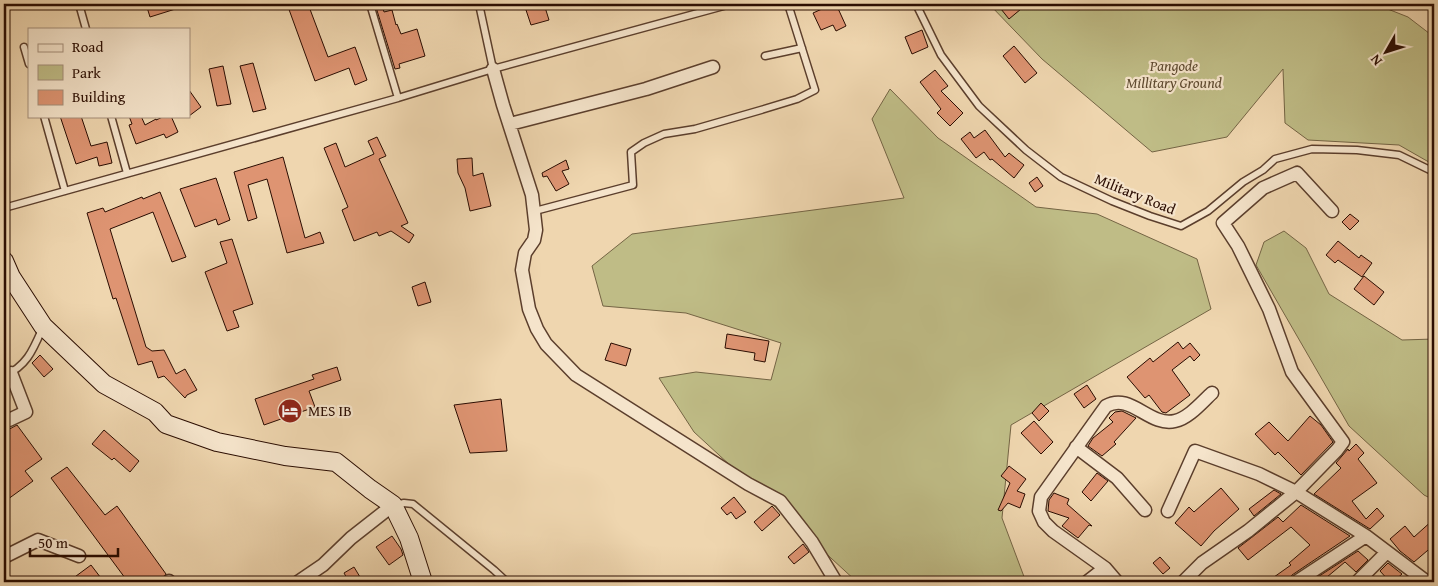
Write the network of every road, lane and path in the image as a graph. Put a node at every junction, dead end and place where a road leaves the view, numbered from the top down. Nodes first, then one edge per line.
1 (79, 4) edge
2 (370, 4) edge
3 (479, 4) edge
4 (730, 4) edge
5 (788, 4) edge
6 (916, 4) edge
7 (86, 28) edge
8 (24, 48) dead end
9 (802, 48) junction
10 (765, 56) dead end
11 (28, 61) edge
12 (713, 67) dead end
13 (494, 69) junction
14 (398, 98) junction
15 (45, 118) edge
16 (112, 118) edge
17 (510, 124) junction
18 (1434, 172) edge
19 (127, 173) junction
20 (65, 191) junction
21 (4, 208) edge
22 (535, 211) junction
23 (1332, 211) dead end
24 (4, 261) edge
25 (43, 326) junction
26 (7, 375) edge
27 (1212, 394) dead end
28 (9, 420) dead end
29 (1076, 447) junction
30 (1296, 492) junction
31 (393, 505) junction
32 (1145, 510) dead end
33 (1168, 511) dead end
34 (1366, 536) junction
35 (1387, 552) junction
36 (79, 556) dead end
37 (4, 557) edge
38 (1104, 568) junction
39 (298, 582) edge
40 (423, 582) edge
41 (506, 582) edge
42 (836, 582) edge
43 (1087, 582) edge
44 (1117, 582) edge
45 (1183, 582) edge
46 (1296, 582) edge
47 (1357, 582) edge
48 (1427, 582) edge

1 - 7 lane
2 - 14 lane
3 - 13 lane
4 - 13 lane
5 - 9 lane
6 - 18 lane, Military Road
8 - 11 lane
9 - 10 lane
9 - 22 lane
12 - 17 street
13 - 14 lane
13 - 17 street
14 - 19 lane
15 - 20 lane
16 - 19 lane
17 - 22 street
19 - 20 lane
20 - 21 lane
22 - 42 street
23 - 30 street
24 - 25 main road
25 - 26 lane
25 - 31 main road
26 - 28 street
27 - 29 street
29 - 32 street
29 - 38 street
30 - 33 street
30 - 34 street
30 - 45 street
31 - 39 street
31 - 40 main road
31 - 41 lane
34 - 35 street
34 - 46 street
35 - 47 street
35 - 48 street
36 - 37 street
38 - 43 street
38 - 44 street

